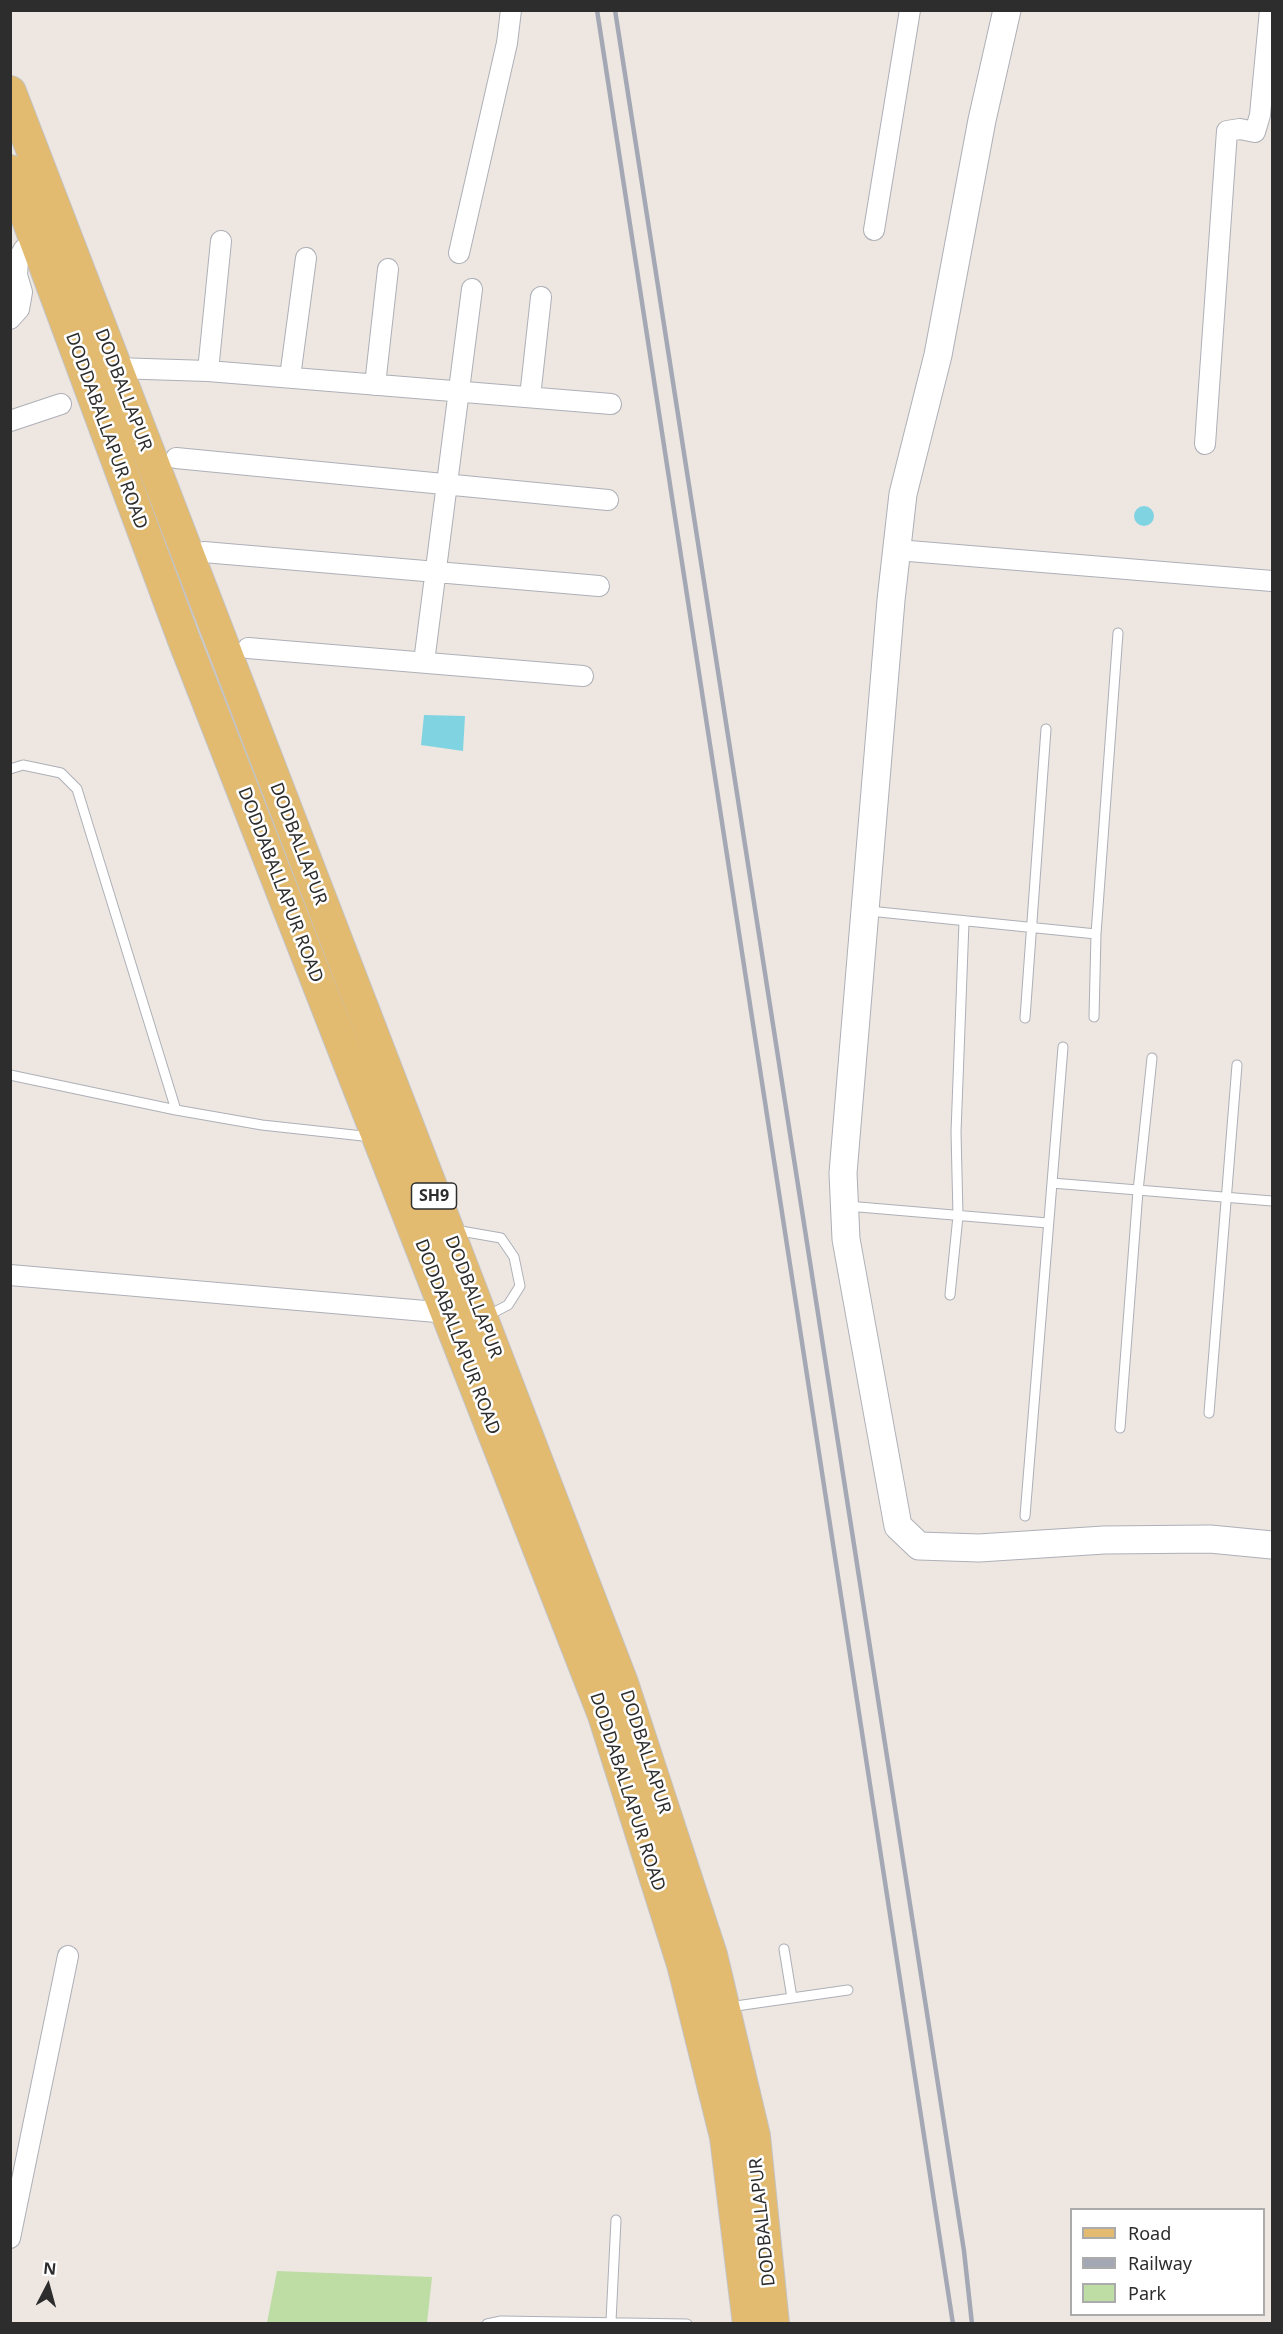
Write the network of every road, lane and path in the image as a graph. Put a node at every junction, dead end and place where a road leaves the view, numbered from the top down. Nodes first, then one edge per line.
1 (511, 10) edge
2 (910, 10) edge
3 (1007, 10) edge
4 (1270, 10) edge
5 (10, 92) edge
6 (10, 171) edge
7 (874, 230) dead end
8 (35, 242) junction
9 (221, 242) dead end
10 (459, 253) dead end
11 (306, 258) dead end
12 (388, 269) dead end
13 (472, 289) dead end
14 (541, 297) dead end
15 (10, 319) edge
16 (115, 368) junction
17 (208, 371) junction
18 (290, 378) junction
19 (375, 385) junction
20 (459, 391) junction
21 (530, 397) junction
22 (61, 404) dead end
23 (611, 404) dead end
24 (10, 421) edge
25 (1205, 444) dead end
26 (176, 458) dead end
27 (447, 484) junction
28 (608, 500) dead end
29 (897, 550) junction
30 (204, 552) dead end
31 (435, 572) junction
32 (1272, 581) edge
33 (599, 586) dead end
34 (1118, 633) dead end
35 (248, 648) dead end
36 (424, 662) junction
37 (583, 676) dead end
38 (1046, 729) dead end
39 (10, 769) edge
40 (866, 911) junction
41 (964, 922) junction
42 (1033, 928) junction
43 (1096, 934) junction
44 (1094, 1017) dead end
45 (1025, 1018) dead end
46 (1063, 1047) dead end
47 (1152, 1058) dead end
48 (1237, 1065) dead end
49 (10, 1075) edge
50 (176, 1110) junction
51 (380, 1138) junction
52 (1052, 1183) junction
53 (1138, 1191) junction
54 (1226, 1198) junction
55 (1272, 1201) edge
56 (844, 1206) junction
57 (958, 1215) junction
58 (1048, 1223) junction
59 (447, 1230) junction
60 (10, 1275) edge
61 (950, 1295) dead end
62 (448, 1313) junction
63 (482, 1320) junction
64 (1209, 1413) dead end
65 (1120, 1428) dead end
66 (1025, 1516) dead end
67 (1272, 1545) edge
68 (784, 1949) dead end
69 (68, 1956) dead end
70 (848, 1990) dead end
71 (792, 1998) junction
72 (724, 2008) junction
73 (616, 2220) dead end
74 (10, 2238) edge
75 (611, 2321) junction
76 (487, 2324) edge
77 (687, 2324) edge
78 (749, 2324) edge
79 (773, 2324) edge

1 - 10 street
2 - 7 street
3 - 29 street
4 - 25 street
5 - 16 main road, DODBALLAPUR / SH9
6 - 8 main road, DODDABALLAPUR ROAD / SH9
8 - 15 street
8 - 51 main road, DODDABALLAPUR ROAD / SH9
9 - 17 street
11 - 18 street
12 - 19 street
13 - 20 street
14 - 21 street
16 - 17 street
16 - 59 main road, DODBALLAPUR / SH9
17 - 18 street
18 - 19 street
19 - 20 street
20 - 21 street
20 - 27 street
21 - 23 street
22 - 24 street
26 - 27 street
27 - 28 street
27 - 31 street
29 - 32 street
29 - 40 street
30 - 31 street
31 - 33 street
31 - 36 street
34 - 43 lane
35 - 36 street
36 - 37 street
38 - 42 lane
39 - 50 lane
40 - 41 lane
40 - 56 street
41 - 42 lane
41 - 57 lane
42 - 43 lane
42 - 45 lane
43 - 44 lane
46 - 52 lane
47 - 53 lane
48 - 54 lane
49 - 50 lane
50 - 51 lane
51 - 62 main road, DODDABALLAPUR ROAD / SH9
52 - 53 lane
52 - 58 lane
53 - 54 lane
53 - 65 lane
54 - 55 lane
54 - 64 lane
56 - 57 lane
56 - 67 street
57 - 58 lane
57 - 61 lane
58 - 66 lane
59 - 63 main road, DODBALLAPUR / SH9
59 - 63 lane
60 - 62 street
62 - 78 main road, DODDABALLAPUR ROAD / SH9
63 - 72 main road, DODBALLAPUR / SH9
68 - 71 lane
69 - 74 street
70 - 71 lane
71 - 72 lane
72 - 79 main road, DODBALLAPUR / SH9
73 - 75 lane
75 - 76 lane
75 - 77 lane

